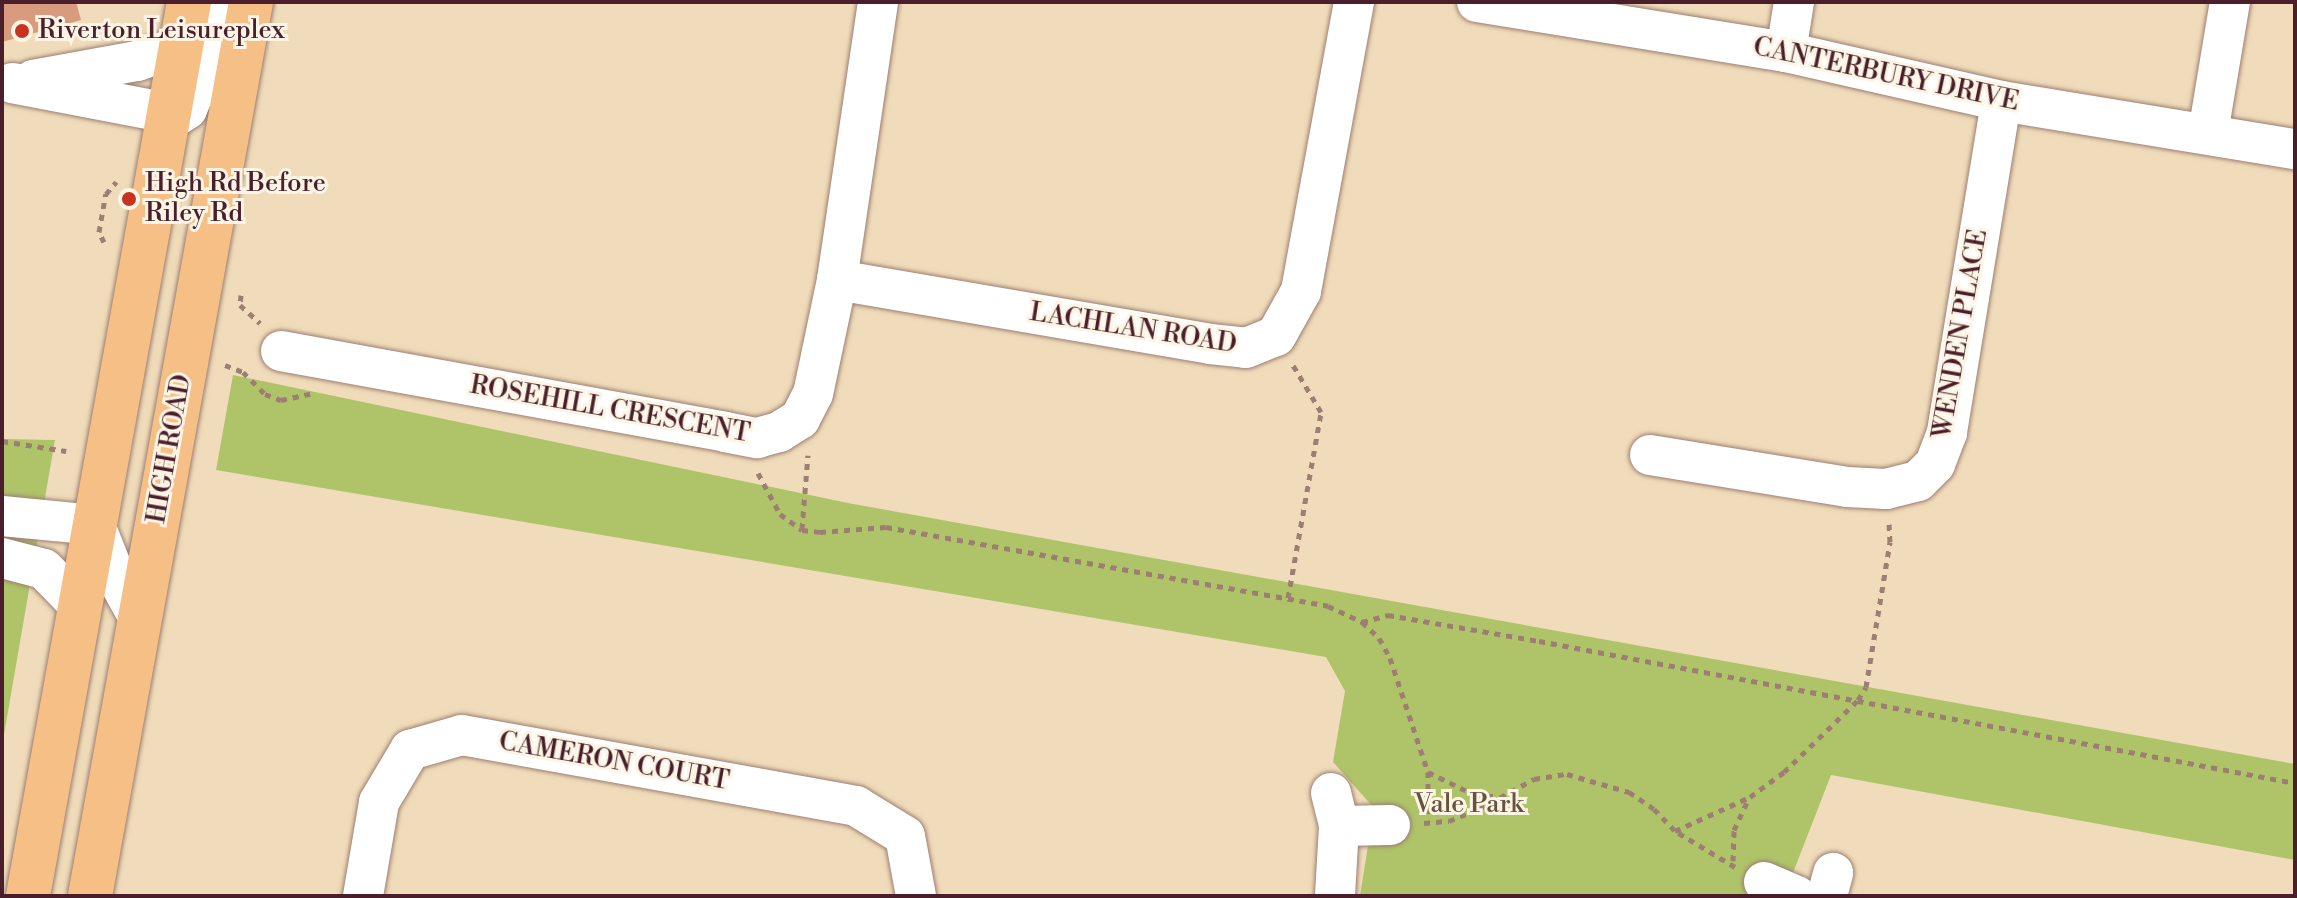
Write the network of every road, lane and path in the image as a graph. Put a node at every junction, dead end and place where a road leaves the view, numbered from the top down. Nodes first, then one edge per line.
1 (189, 2) edge
2 (224, 2) edge
3 (251, 2) edge
4 (878, 2) edge
5 (1354, 2) edge
6 (1477, 2) edge
7 (1794, 2) edge
8 (2230, 2) edge
9 (181, 46) junction
10 (1786, 52) junction
11 (7, 85) edge
12 (2001, 101) junction
13 (167, 116) junction
14 (2208, 133) junction
15 (2295, 149) edge
16 (837, 280) junction
17 (241, 292) dead end
18 (250, 317) dead end
19 (1276, 336) junction
20 (281, 351) dead end
21 (225, 365) dead end
22 (319, 392) dead end
23 (800, 419) junction
24 (2, 441) edge
25 (66, 451) dead end
26 (1650, 455) dead end
27 (746, 463) dead end
28 (1886, 489) junction
29 (2, 516) edge
30 (95, 525) junction
31 (802, 530) junction
32 (2, 558) edge
33 (1288, 598) junction
34 (80, 606) junction
35 (139, 618) junction
36 (1362, 622) junction
37 (1858, 700) junction
38 (1428, 772) junction
39 (2295, 783) edge
40 (1497, 796) junction
41 (1750, 797) junction
42 (1409, 824) junction
43 (1675, 831) junction
44 (1765, 881) edge
45 (28, 896) edge
46 (90, 896) edge
47 (363, 896) edge
48 (916, 896) edge
49 (1335, 896) edge

1 - 9 main road
2 - 13 street
3 - 35 main road, HIGH ROAD
4 - 16 street
5 - 19 street, LACHLAN ROAD
6 - 10 street, CANTERBURY DRIVE
7 - 10 street
8 - 14 street
9 - 11 street
9 - 13 main road
10 - 12 street, CANTERBURY DRIVE
11 - 13 street
12 - 14 street, CANTERBURY DRIVE
12 - 28 street, WENDEN PLACE
13 - 30 main road
14 - 15 street, CANTERBURY DRIVE
16 - 19 street, LACHLAN ROAD
16 - 23 street
17 - 18 path
19 - 33 path
20 - 23 street, ROSEHILL CRESCENT
21 - 22 path
23 - 31 path
24 - 25 path
26 - 28 street, WENDEN PLACE
27 - 31 path
28 - 37 path
29 - 30 street
30 - 34 main road
30 - 35 street
31 - 33 path
32 - 34 street
33 - 36 path
34 - 45 main road
35 - 46 main road, HIGH ROAD
36 - 37 path
36 - 38 path
37 - 39 path
37 - 41 path
38 - 40 path
38 - 42 path
40 - 42 path
40 - 43 path
41 - 43 path
41 - 44 path
42 - 49 street
43 - 44 path
47 - 48 street, CAMERON COURT

